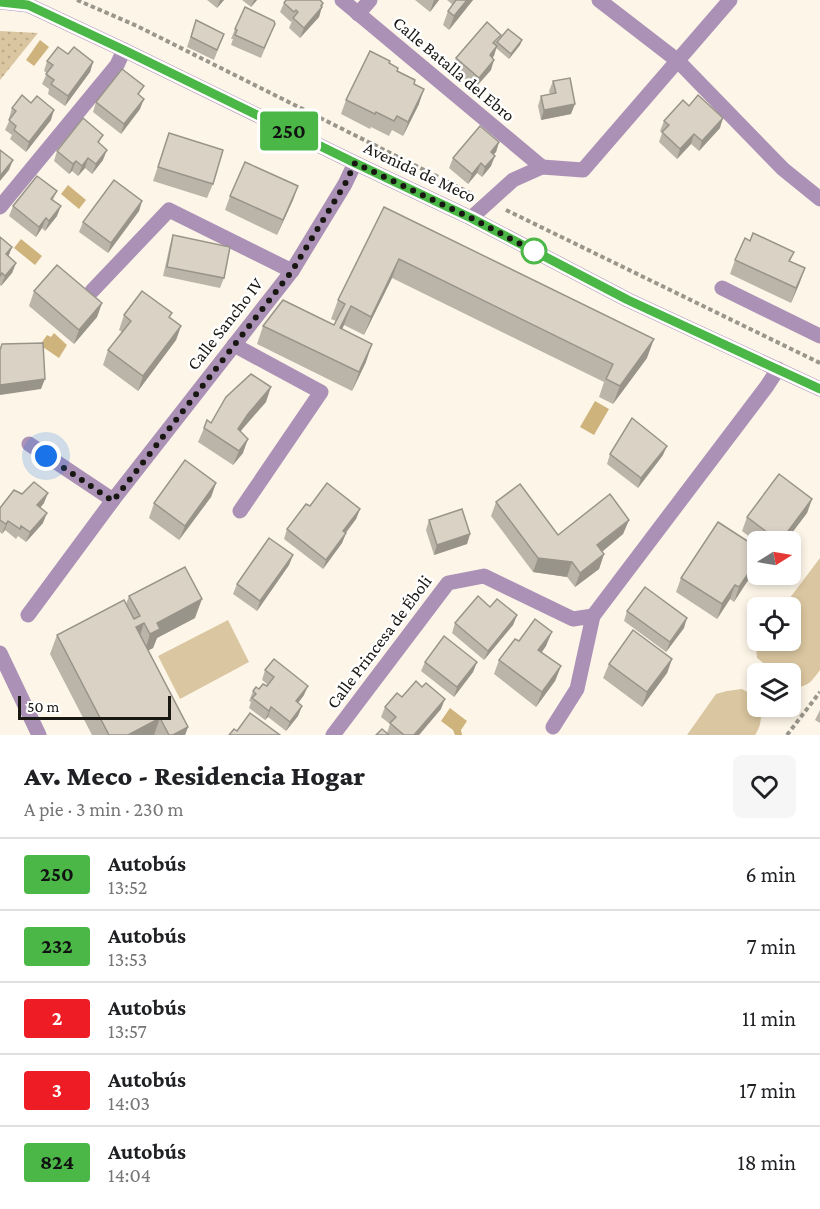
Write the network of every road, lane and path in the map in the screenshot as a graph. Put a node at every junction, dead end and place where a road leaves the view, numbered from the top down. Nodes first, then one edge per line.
1 (77, 0) edge
2 (342, 0) edge
3 (370, 0) edge
4 (599, 0) edge
5 (730, 0) edge
6 (0, 2) edge
7 (358, 14) junction
8 (124, 50) junction
9 (678, 61) junction
10 (355, 163) junction
11 (542, 167) junction
12 (820, 200) edge
13 (489, 202) junction
14 (0, 207) edge
15 (471, 218) junction
16 (292, 271) junction
17 (722, 288) dead end
18 (92, 291) edge
19 (820, 336) edge
20 (234, 345) junction
21 (820, 363) edge
22 (777, 369) junction
23 (820, 389) edge
24 (29, 444) dead end
25 (113, 501) junction
26 (240, 511) dead end
27 (28, 615) dead end
28 (593, 616) junction
29 (0, 653) edge
30 (820, 692) edge
31 (553, 727) dead end
32 (39, 735) edge
33 (333, 735) edge
34 (787, 735) edge

1 - 13 path
2 - 7 street, Calle Batalla del Ebro
3 - 7 street
4 - 9 street
5 - 9 street
6 - 8 street, Avenida de Meco
7 - 11 street, Calle Batalla del Ebro
8 - 10 street, Avenida de Meco
8 - 14 street
9 - 11 street
9 - 12 street
10 - 15 street, Avenida de Meco
10 - 16 street, Calle Sancho IV
11 - 13 street
13 - 15 street
13 - 21 path
15 - 22 street, Avenida de Meco
16 - 18 street
16 - 20 street, Calle Sancho IV
17 - 19 street
20 - 25 street, Calle Sancho IV
20 - 26 street
22 - 23 street, Avenida de Meco
22 - 28 street
24 - 25 street
25 - 27 street, Calle Sancho IV
28 - 31 street
28 - 33 street, Calle Princesa de Éboli
29 - 32 street
30 - 34 path

